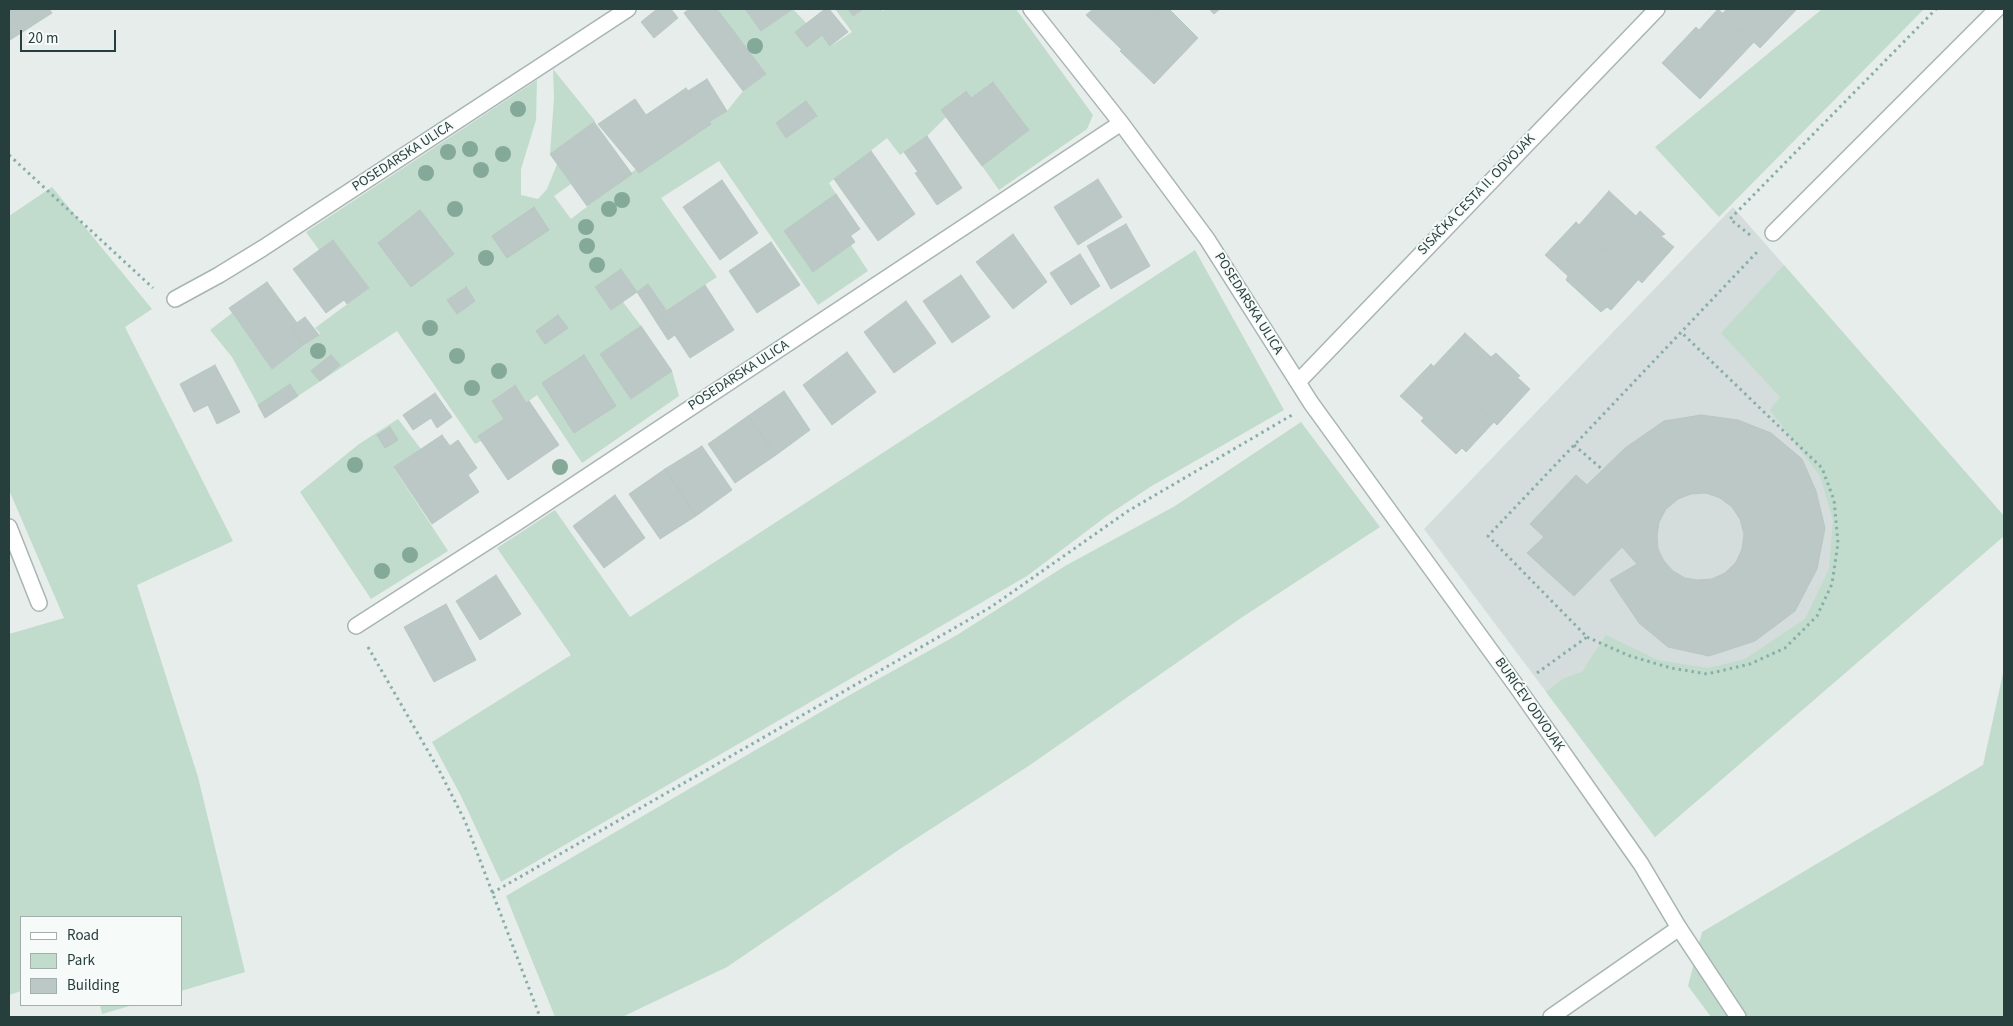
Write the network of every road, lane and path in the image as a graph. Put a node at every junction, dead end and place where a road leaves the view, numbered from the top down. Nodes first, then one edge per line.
1 (628, 9) edge
2 (1030, 9) edge
3 (1657, 9) edge
4 (1936, 9) edge
5 (1997, 9) edge
6 (1120, 123) junction
7 (9, 154) edge
8 (1773, 233) dead end
9 (1756, 240) dead end
10 (1763, 246) dead end
11 (175, 299) joint
12 (1681, 332) junction
13 (1298, 382) junction
14 (1311, 403) junction
15 (1574, 445) junction
16 (1603, 470) dead end
17 (1372, 487) joint
18 (9, 528) edge
19 (40, 603) dead end
20 (356, 626) joint
21 (1587, 638) junction
22 (1517, 687) junction
23 (492, 893) junction
24 (1679, 928) junction
25 (540, 1017) edge
26 (1551, 1017) edge
27 (1738, 1017) edge

1 - 11 street, POSEDARSKA ULICA
2 - 6 street, POSEDARSKA ULICA
3 - 13 street, SISAČKA CESTA II. ODVOJAK
4 - 9 path
5 - 8 street
6 - 13 street, POSEDARSKA ULICA
6 - 20 street, POSEDARSKA ULICA
7 - 11 path
10 - 12 path
12 - 15 path
12 - 21 path
13 - 14 street, POSEDARSKA ULICA
14 - 17 street, POSEDARSKA ULICA
14 - 23 path
15 - 16 path
15 - 21 path
17 - 22 street, BURIĆEV ODVOJAK
18 - 19 street
20 - 23 path
21 - 22 path
22 - 24 street, BURIĆEV ODVOJAK
23 - 25 path
24 - 26 street
24 - 27 street, BURIĆEV ODVOJAK

